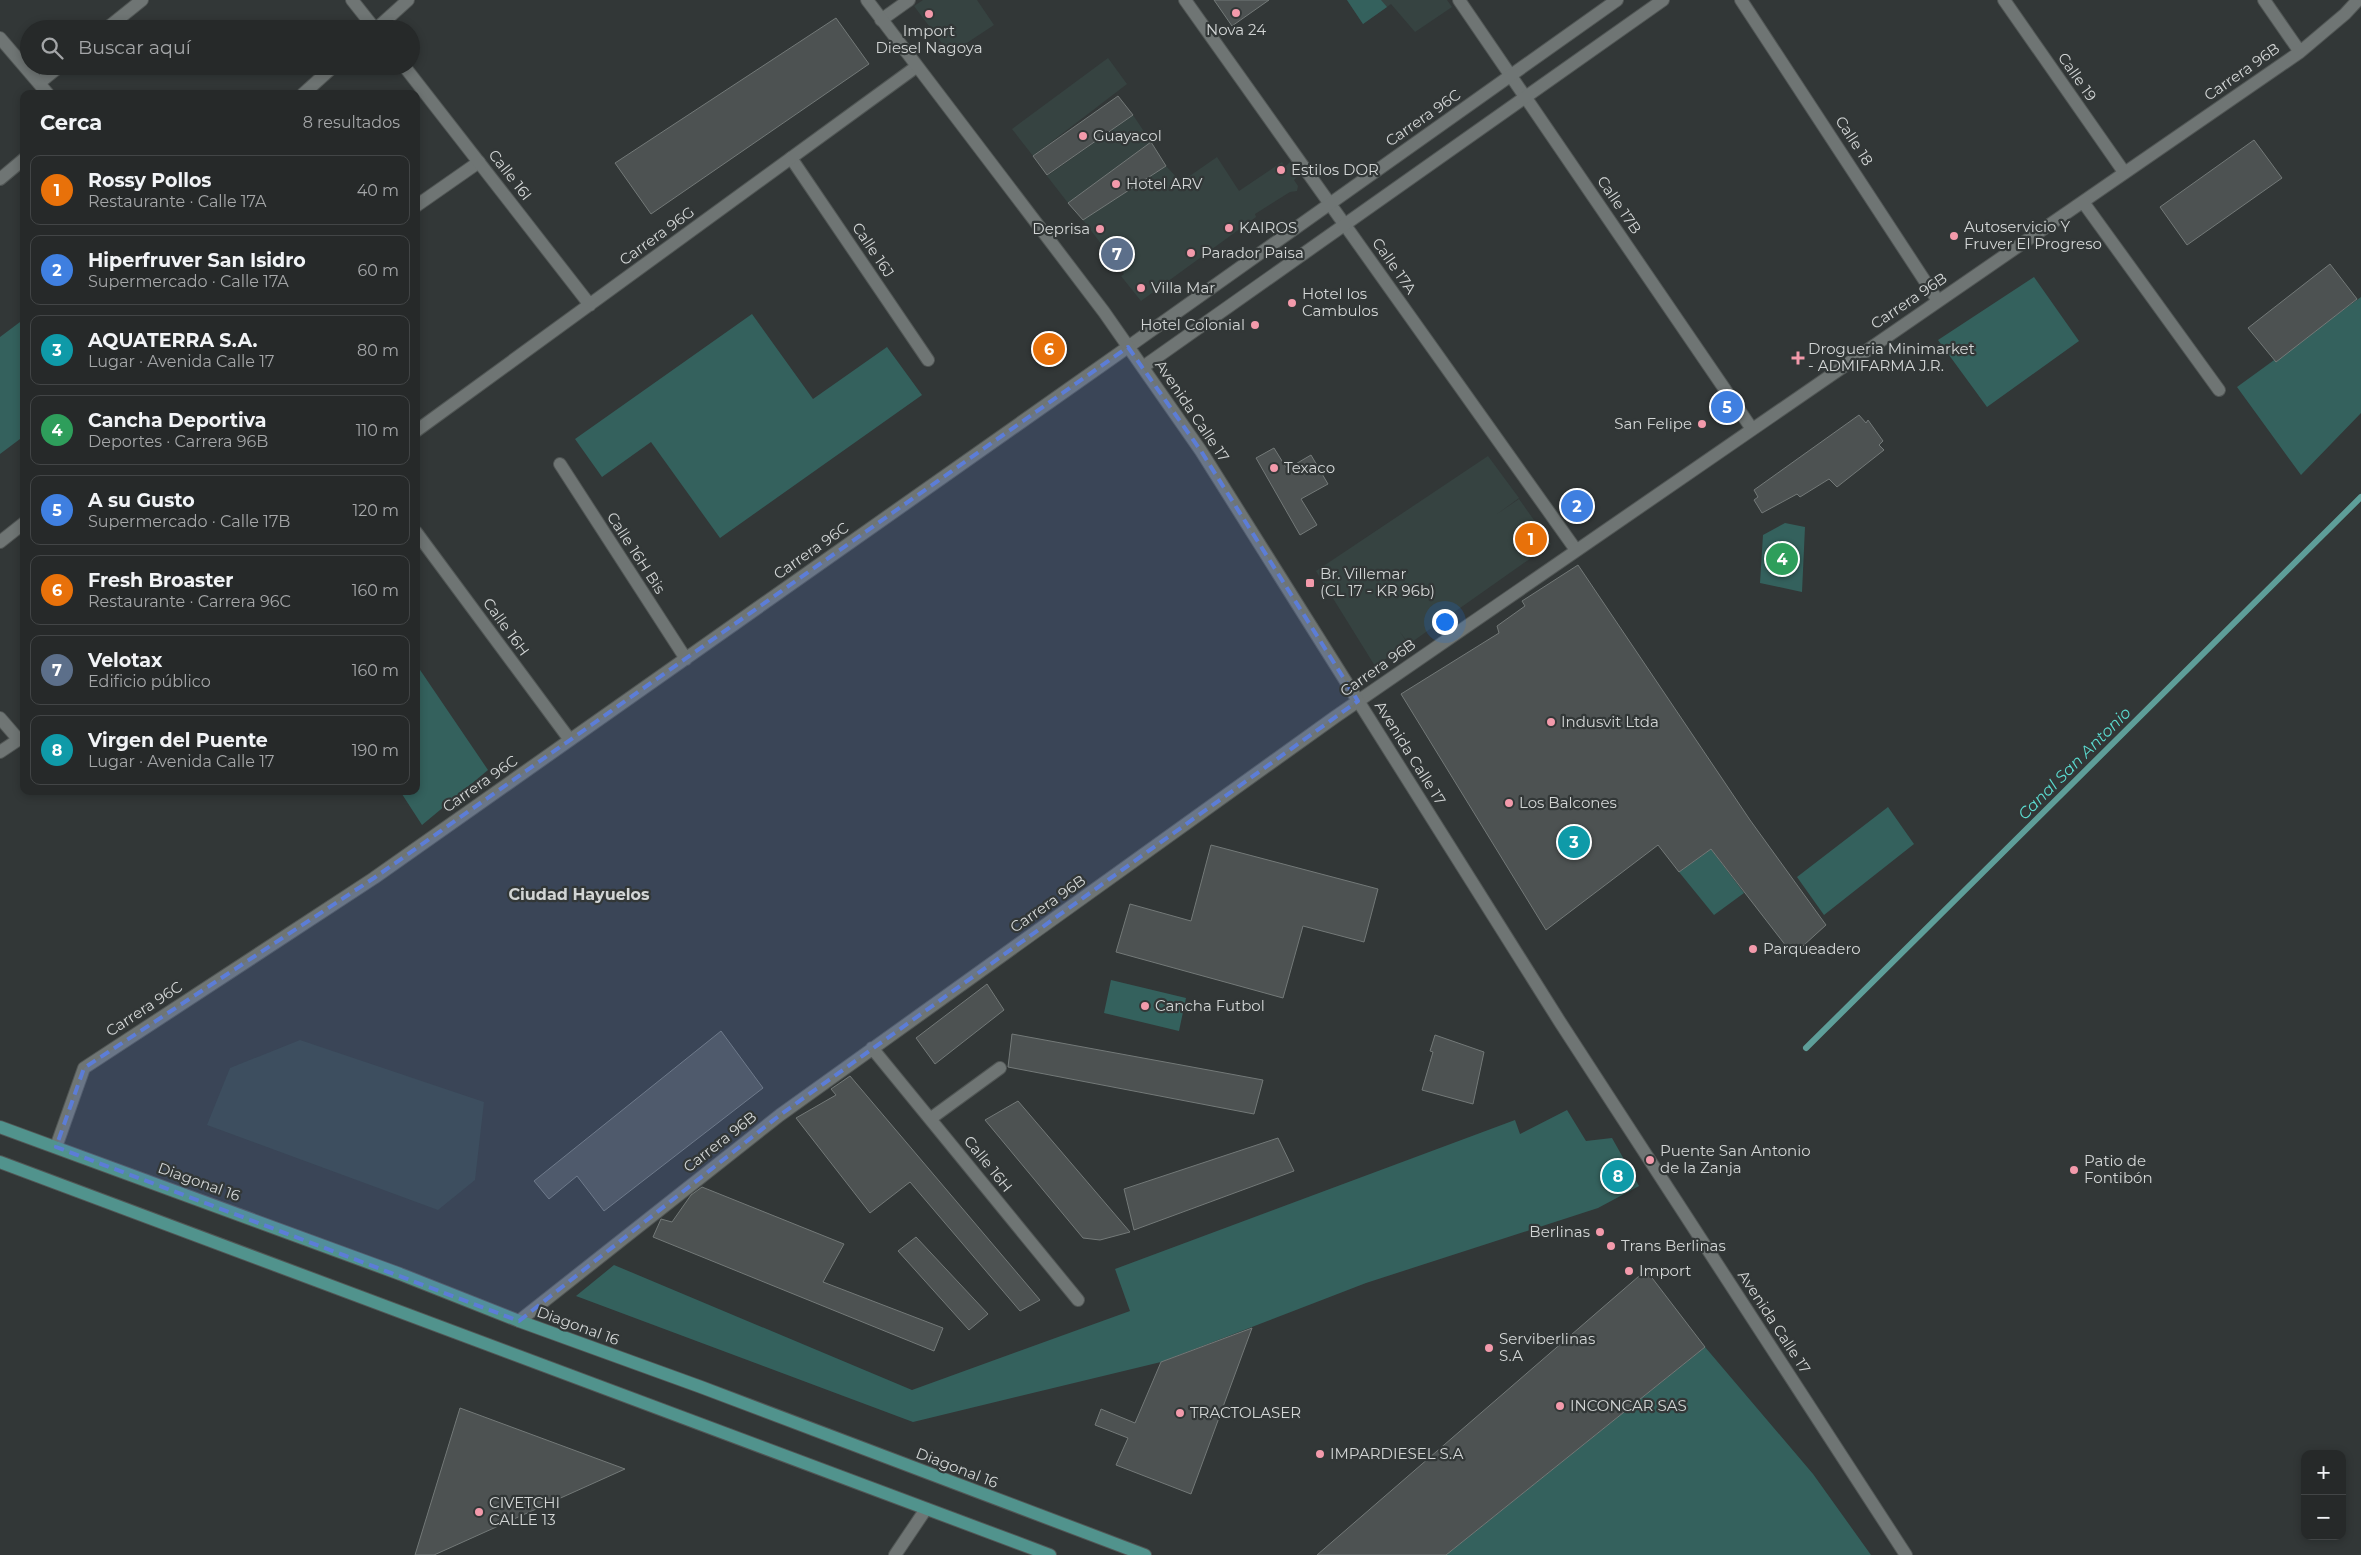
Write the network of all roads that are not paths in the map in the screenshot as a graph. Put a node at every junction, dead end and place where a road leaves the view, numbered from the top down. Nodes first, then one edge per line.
1 (142, 0) edge
2 (352, 0) edge
3 (408, 0) edge
4 (867, 0) edge
5 (909, 0) edge
6 (1185, 0) edge
7 (1460, 0) edge
8 (1617, 0) edge
9 (1663, 0) edge
10 (1741, 0) edge
11 (2004, 0) edge
12 (2264, 0) edge
13 (2358, 0) edge
14 (117, 20) edge
15 (368, 20) edge
16 (385, 20) edge
17 (881, 20) junction
18 (0, 38) edge
19 (2300, 52) junction
20 (20, 61) edge
21 (916, 67) junction
22 (32, 75) edge
23 (49, 75) edge
24 (324, 75) edge
25 (411, 75) edge
26 (1511, 75) junction
27 (39, 83) junction
28 (45, 90) edge
29 (307, 90) edge
30 (1526, 97) junction
31 (791, 158) junction
32 (20, 162) edge
33 (479, 162) junction
34 (2124, 172) junction
35 (0, 179) edge
36 (2084, 202) junction
37 (420, 203) edge
38 (1330, 204) junction
39 (1345, 225) junction
40 (1938, 301) junction
41 (590, 305) junction
42 (1128, 346) junction
43 (928, 360) dead end
44 (1143, 367) junction
45 (2219, 390) dead end
46 (420, 429) edge
47 (1752, 429) junction
48 (560, 464) dead end
49 (20, 526) edge
50 (420, 537) edge
51 (0, 542) edge
52 (1576, 550) junction
53 (686, 659) junction
54 (1358, 701) junction
55 (0, 718) edge
56 (20, 736) edge
57 (20, 739) edge
58 (570, 740) junction
59 (0, 752) edge
60 (872, 1048) junction
61 (1000, 1068) dead end
62 (930, 1119) junction
63 (0, 1126) edge
64 (56, 1147) junction
65 (0, 1162) edge
66 (1078, 1300) dead end
67 (519, 1322) junction
68 (926, 1509) junction
69 (1902, 1551) edge
70 (895, 1555) edge
71 (1050, 1555) edge
72 (1145, 1555) edge

1 - 14 street
2 - 15 street
3 - 16 street
4 - 17 street, Avenida Calle 17
5 - 17 street
6 - 38 street, Calle 17A
7 - 26 street, Calle 17B
8 - 26 street, Carrera 96C
9 - 30 street
10 - 40 street, Calle 18
11 - 34 street, Calle 19
12 - 19 street
13 - 19 street, Carrera 96B
17 - 21 street, Avenida Calle 17
18 - 20 street
19 - 34 street, Carrera 96B
21 - 31 street, Carrera 96G
21 - 42 street, Avenida Calle 17
22 - 27 street
23 - 27 street
24 - 29 street
25 - 33 street, Calle 16I
26 - 30 street, Calle 17B
26 - 38 street, Carrera 96C
27 - 28 street
30 - 39 street
30 - 47 street, Calle 17B
31 - 41 street, Carrera 96G
31 - 43 street, Calle 16J
32 - 35 street
33 - 37 street
33 - 41 street, Calle 16I
34 - 36 street, Carrera 96B
36 - 40 street, Carrera 96B
36 - 45 street
38 - 39 street, Calle 17A
38 - 42 street, Carrera 96C
39 - 44 street
39 - 52 street, Calle 17A
40 - 47 street, Carrera 96B
41 - 46 street, Carrera 96G
42 - 44 street, Avenida Calle 17
42 - 53 street, Carrera 96C
44 - 54 street, Avenida Calle 17
47 - 52 street, Carrera 96B
48 - 53 street, Calle 16H Bis
49 - 51 street
50 - 58 street, Calle 16H
52 - 54 street, Carrera 96B
53 - 58 street, Carrera 96C
54 - 60 street, Carrera 96B
54 - 69 street, Avenida Calle 17
55 - 56 street
57 - 59 street
58 - 64 street, Carrera 96C
60 - 62 street, Calle 16H
60 - 67 street, Carrera 96B
61 - 62 street
62 - 66 street, Calle 16H
63 - 64 main road, Diagonal 16
64 - 67 main road, Diagonal 16
65 - 68 main road
67 - 72 main road, Diagonal 16
68 - 70 street
68 - 71 main road

